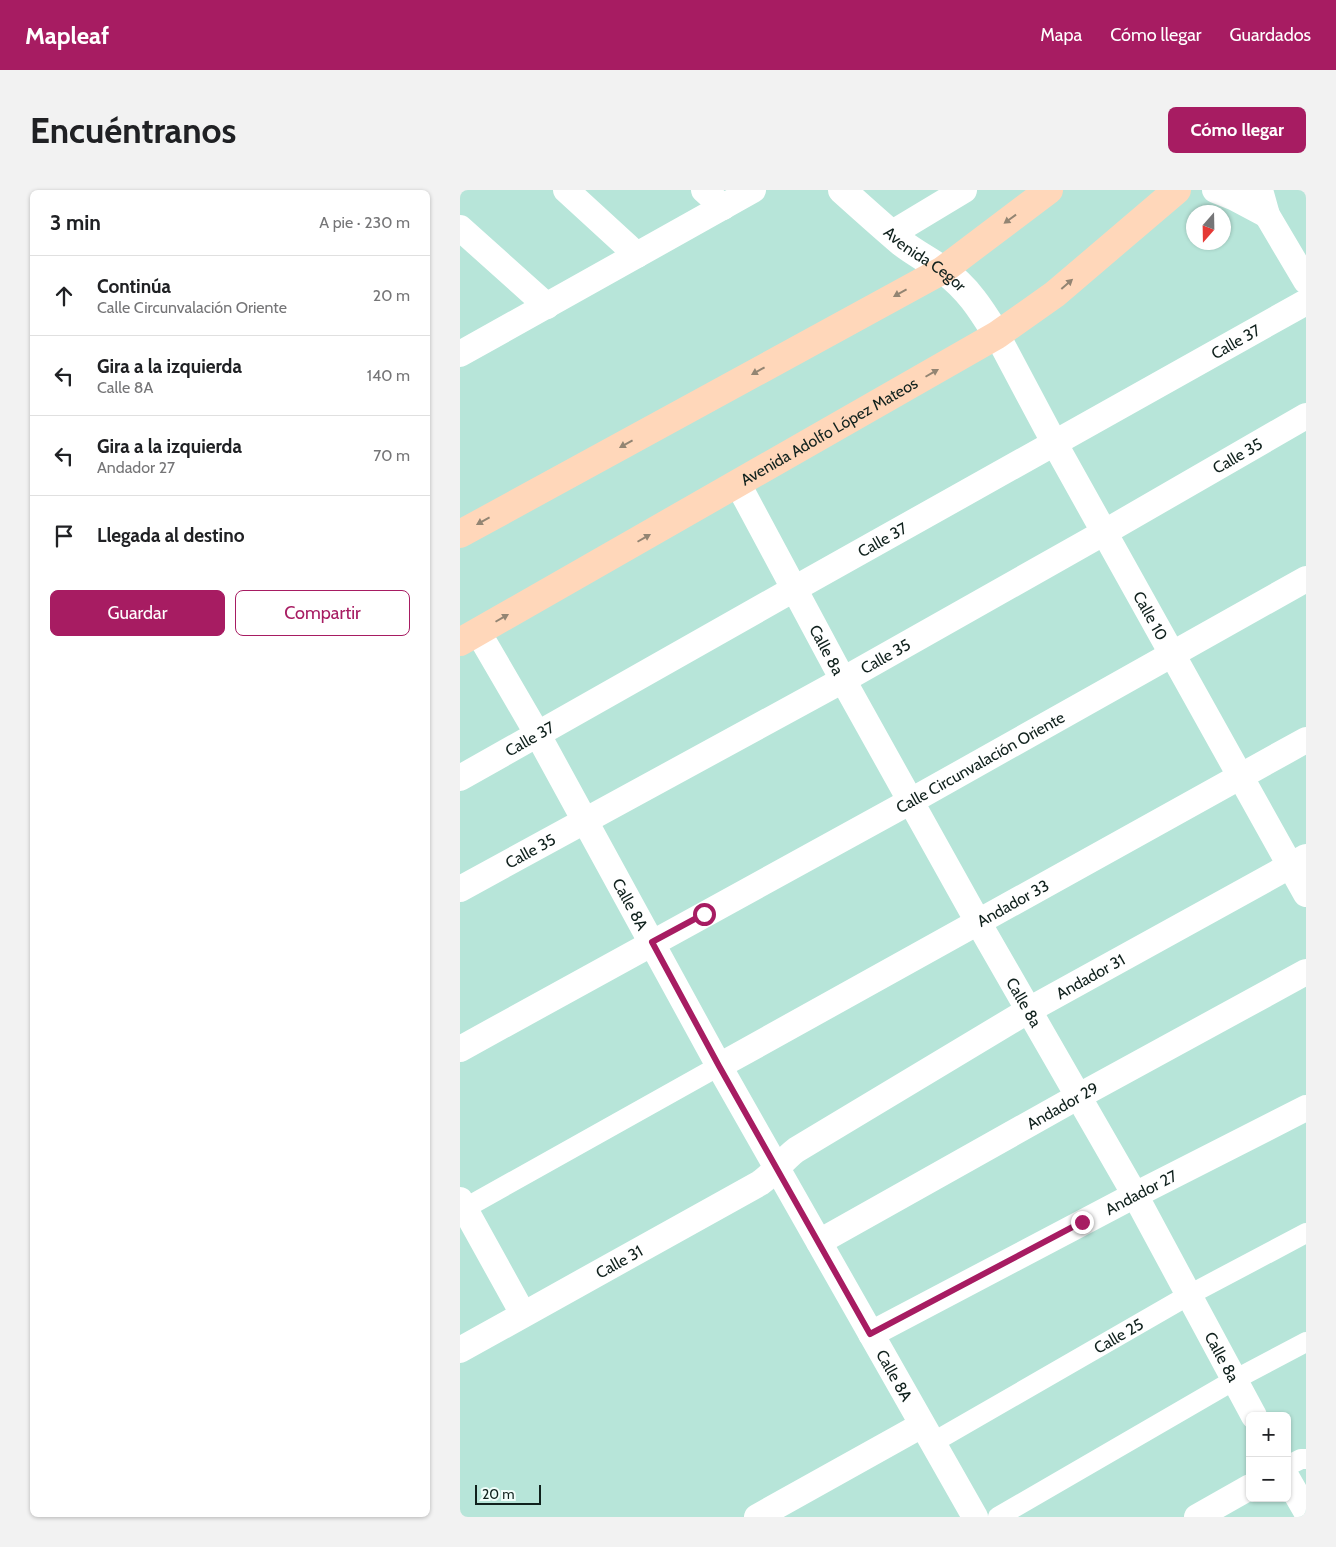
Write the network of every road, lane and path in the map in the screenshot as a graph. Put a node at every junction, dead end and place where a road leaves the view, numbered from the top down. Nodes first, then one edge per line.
1 (566, 190) edge
2 (753, 190) edge
3 (842, 190) edge
4 (964, 190) edge
5 (1049, 190) edge
6 (1177, 190) edge
7 (1215, 190) edge
8 (1260, 190) edge
9 (714, 198) edge
10 (1267, 215) junction
11 (460, 228) edge
12 (891, 234) junction
13 (637, 255) junction
14 (943, 270) junction
15 (1306, 281) edge
16 (1306, 302) edge
17 (547, 306) junction
18 (997, 335) junction
19 (460, 354) edge
20 (1306, 416) edge
21 (1055, 444) junction
22 (738, 484) junction
23 (1105, 532) junction
24 (460, 534) edge
25 (1306, 579) edge
26 (794, 589) junction
27 (469, 637) edge
28 (1172, 654) junction
29 (843, 680) junction
30 (538, 734) junction
31 (1306, 740) edge
32 (1242, 776) junction
33 (460, 778) edge
34 (911, 801) junction
35 (585, 821) junction
36 (1298, 861) edge
37 (460, 889) edge
38 (1306, 894) edge
39 (978, 922) junction
40 (652, 942) junction
41 (1306, 972) edge
42 (1028, 1010) junction
43 (460, 1049) edge
44 (719, 1066) junction
45 (1079, 1096) junction
46 (1306, 1108) edge
47 (776, 1167) junction
48 (1135, 1194) junction
49 (462, 1206) edge
50 (1306, 1233) edge
51 (819, 1242) junction
52 (1189, 1295) junction
53 (523, 1314) junction
54 (870, 1334) junction
55 (1306, 1342) edge
56 (460, 1350) edge
57 (1236, 1379) junction
58 (1252, 1412) edge
59 (927, 1434) junction
60 (1306, 1459) edge
61 (1291, 1464) edge
62 (1291, 1485) edge
63 (1246, 1489) edge
64 (1306, 1511) edge
65 (757, 1517) edge
66 (975, 1517) edge
67 (998, 1517) edge
68 (1197, 1517) edge

1 - 13 street
2 - 9 street
3 - 12 street, Avenida Cegor
4 - 12 street
5 -> 14 main road
18 -> 6 main road, Avenida Adolfo López Mateos
7 - 10 street
8 - 10 street
9 - 13 street
10 - 15 street
11 - 17 street
12 - 14 street, Avenida Cegor
13 - 17 street
14 - 18 street, Avenida Cegor
14 -> 24 main road
16 - 21 street, Calle 37
17 - 19 street
18 - 21 street, Calle 10
22 -> 18 main road, Avenida Adolfo López Mateos
20 - 23 street, Calle 35
21 - 23 street, Calle 10
21 - 26 street, Calle 37
22 - 26 street
27 -> 22 main road, Avenida Adolfo López Mateos
23 - 28 street, Calle 10
23 - 29 street, Calle 35
25 - 28 street, Calle Circunvalación Oriente
26 - 29 street, Calle 8a
26 - 30 street, Calle 37
27 - 30 street, Calle 8A
28 - 32 street, Calle 10
28 - 34 street, Calle Circunvalación Oriente
29 - 34 street, Calle 8a
29 - 35 street, Calle 35
30 - 33 street, Calle 37
30 - 35 street, Calle 8A
31 - 32 street, Andador 33
32 - 36 street, Calle 10
32 - 39 street, Andador 33
34 - 39 street, Calle 8a
34 - 40 street, Calle Circunvalación Oriente
35 - 37 street, Calle 35
35 - 40 street, Calle 8A
36 - 38 street, Calle 10
36 - 42 street, Andador 31
39 - 42 street, Calle 8a
39 - 44 street, Andador 33
40 - 43 street, Calle Circunvalación Oriente
40 - 44 street, Calle 8A
41 - 45 street, Andador 29
42 - 45 street, Calle 8a
42 - 47 street, Andador 31
44 - 47 street, Calle 8A
44 - 49 street
45 - 48 street, Calle 8a
45 - 51 street, Andador 29
46 - 48 street, Andador 27
47 - 51 street, Calle 8A
47 - 53 street, Calle 31
48 - 52 street, Calle 8a
48 - 54 street, Andador 27
49 - 53 street
50 - 52 street, Calle 25
51 - 54 street, Calle 8A
52 - 57 street, Calle 8a
52 - 59 street, Calle 25
53 - 56 street, Calle 31
54 - 59 street, Calle 8A
55 - 57 street
57 - 58 street, Calle 8a
57 - 67 street
59 - 65 street, Calle 25
59 - 66 street, Calle 8A
60 - 61 street
62 - 64 street
63 - 68 street

